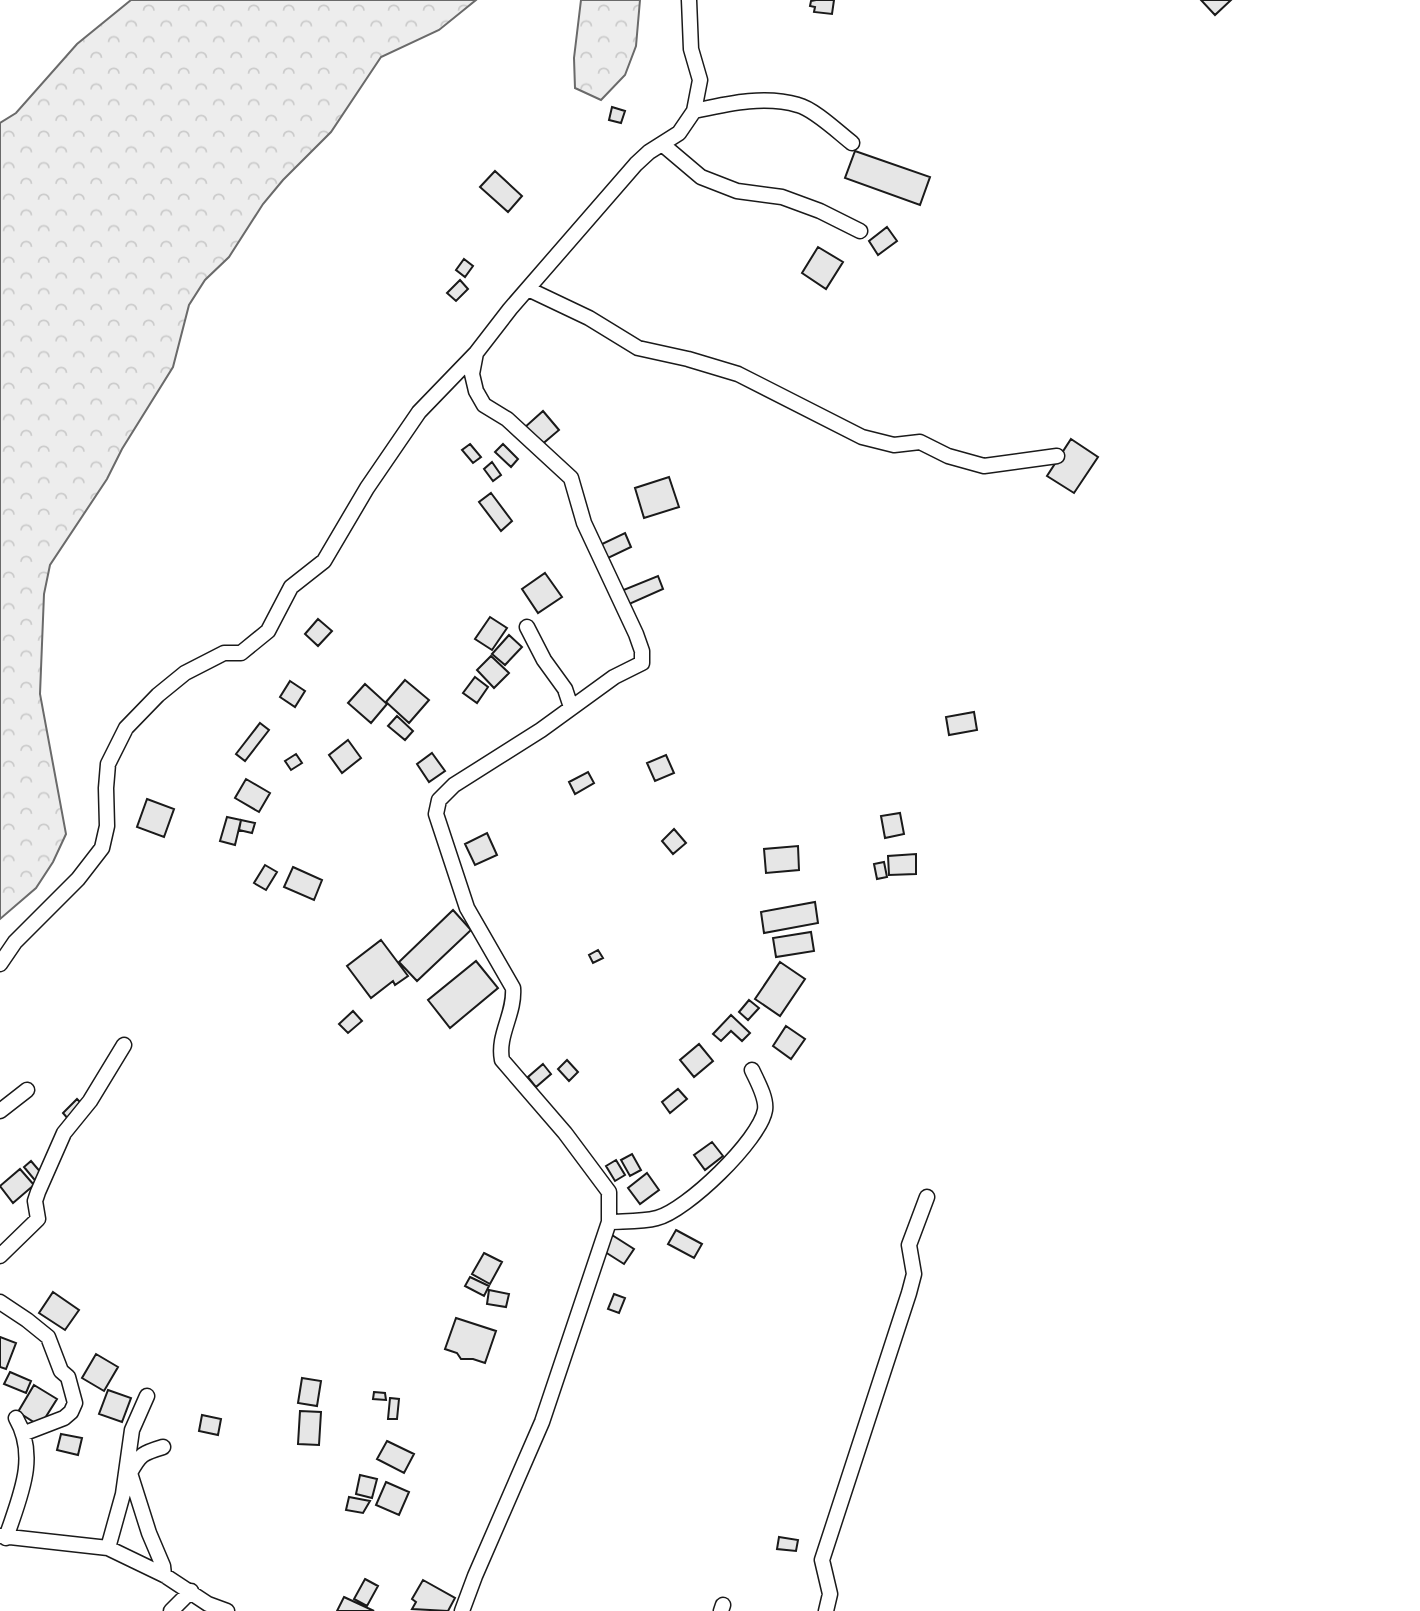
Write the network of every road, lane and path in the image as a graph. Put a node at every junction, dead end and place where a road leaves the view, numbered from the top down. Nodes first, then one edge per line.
1 (689, 0) edge
2 (694, 111) junction
3 (852, 143) dead end
4 (662, 144) junction
5 (860, 230) dead end
6 (528, 289) junction
7 (476, 353) junction
8 (1057, 456) dead end
9 (527, 627) dead end
10 (571, 707) junction
11 (7, 941) edge
12 (0, 964) edge
13 (124, 1045) dead end
14 (752, 1070) dead end
15 (27, 1090) dead end
16 (0, 1111) edge
17 (927, 1197) dead end
18 (609, 1222) junction
19 (0, 1256) edge
20 (0, 1302) edge
21 (147, 1396) dead end
22 (16, 1418) dead end
23 (25, 1433) junction
24 (163, 1447) dead end
25 (3, 1537) edge
26 (108, 1548) junction
27 (164, 1575) junction
28 (191, 1591) junction
29 (171, 1611) edge
30 (227, 1611) edge
31 (462, 1611) edge
32 (826, 1611) edge

1 - 2 street
2 - 3 street
2 - 4 street
4 - 5 street
4 - 6 street
6 - 7 street
6 - 8 street
7 - 10 street
7 - 11 street
9 - 10 street
10 - 18 street
11 - 12 street
13 - 19 street
14 - 18 street
15 - 16 street
17 - 32 street
18 - 31 street
20 - 23 street
21 - 26 street
22 - 23 street
23 - 25 street
24 - 27 street
25 - 26 street
26 - 27 street
27 - 28 street
28 - 29 street
28 - 30 street

